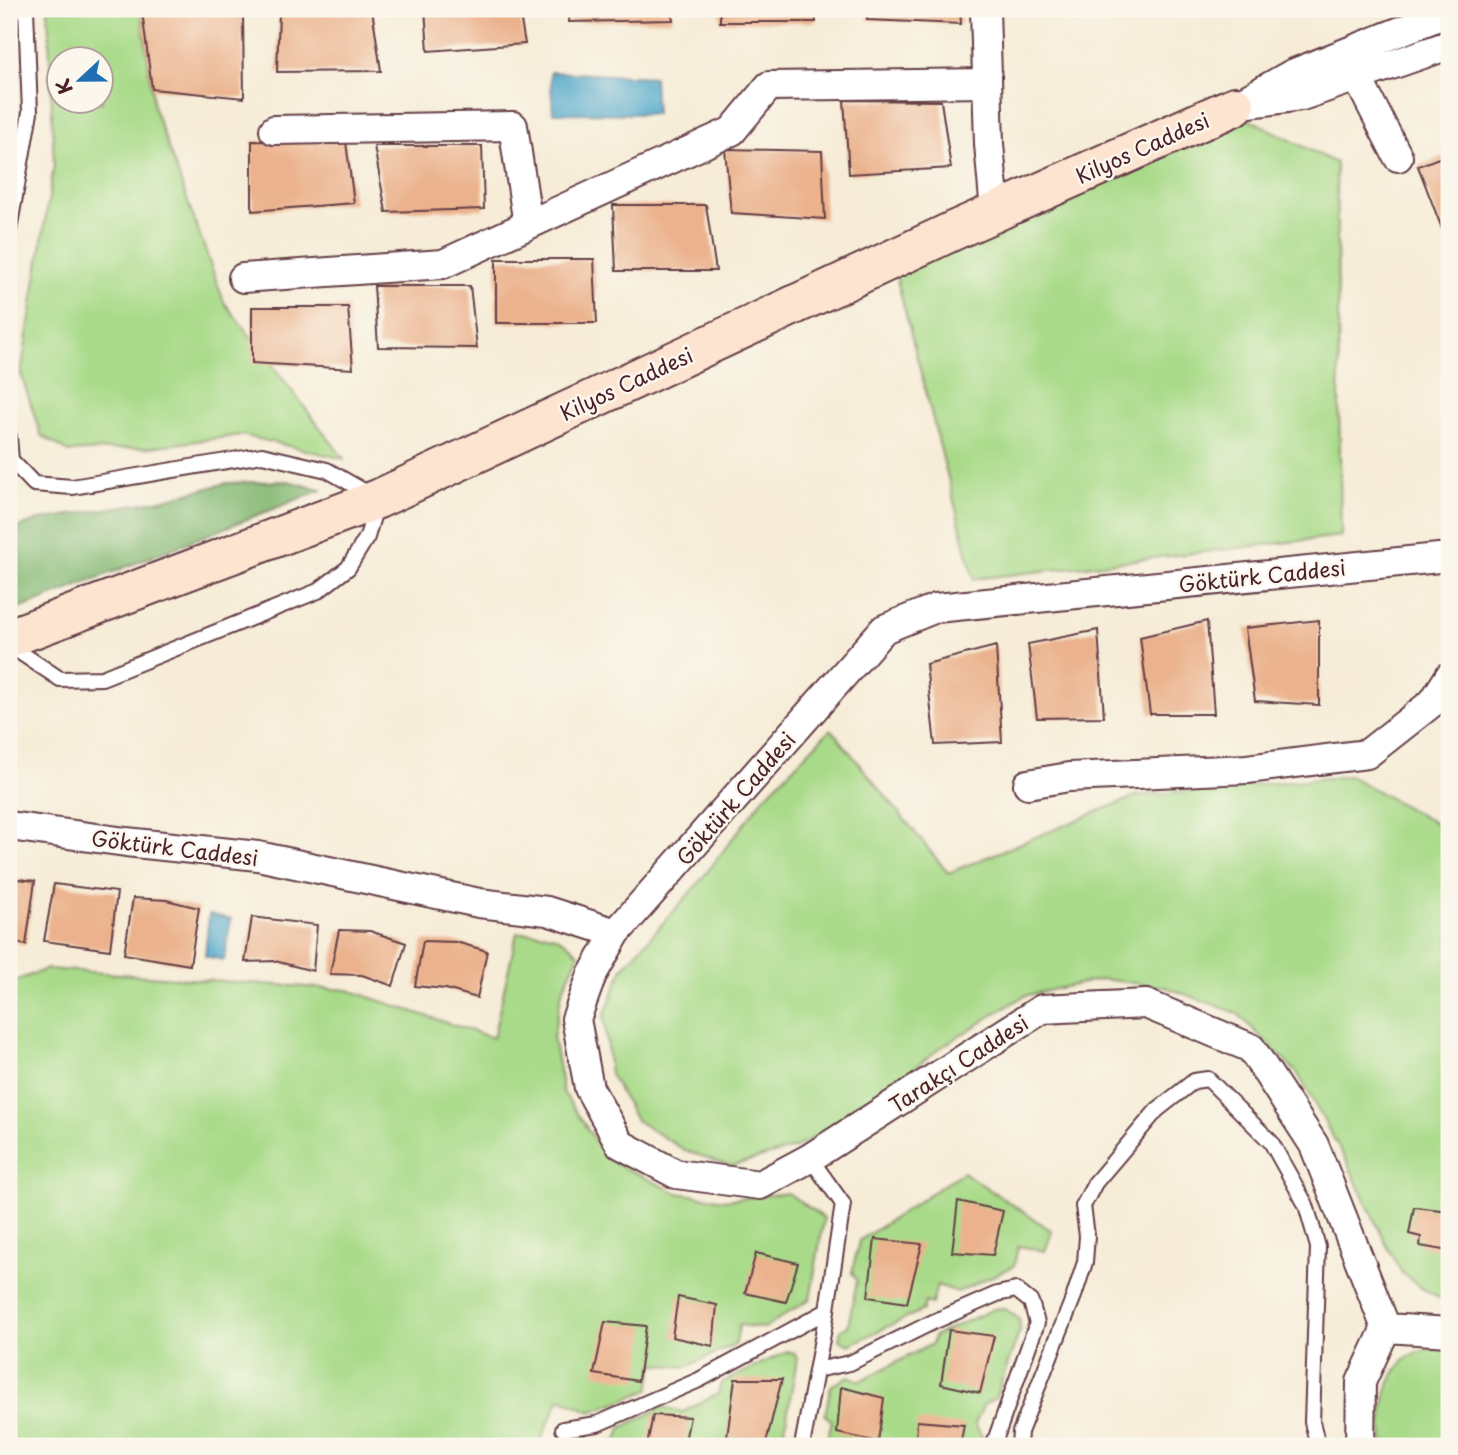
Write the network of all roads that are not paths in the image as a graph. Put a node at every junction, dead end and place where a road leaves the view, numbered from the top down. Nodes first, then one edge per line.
1 (26, 9) edge
2 (985, 9) edge
3 (1449, 12) edge
4 (1449, 45) edge
5 (1357, 77) junction
6 (987, 83) junction
7 (1235, 106) junction
8 (274, 130) dead end
9 (1398, 157) dead end
10 (995, 212) junction
11 (528, 225) junction
12 (9, 230) edge
13 (243, 278) dead end
14 (9, 438) edge
15 (378, 499) junction
16 (1449, 559) edge
17 (9, 638) edge
18 (9, 645) edge
19 (1449, 677) edge
20 (1028, 784) dead end
21 (9, 826) edge
22 (616, 933) junction
23 (810, 1158) junction
24 (827, 1311) junction
25 (1386, 1328) junction
26 (1449, 1332) edge
27 (816, 1370) junction
28 (563, 1429) dead end
29 (802, 1446) edge
30 (993, 1446) edge
31 (1019, 1446) edge
32 (1318, 1446) edge
33 (1360, 1446) edge

1 - 12 lane
2 - 6 street
3 - 7 street, Kilyos Caddesi
4 - 5 street, Kilyos Caddesi
5 - 7 street, Kilyos Caddesi
5 - 9 street
6 - 10 street
6 - 11 street
7 - 10 street, Kilyos Caddesi
8 - 11 street
10 - 15 street, Kilyos Caddesi
11 - 13 street
14 - 15 lane
15 - 17 street, Kilyos Caddesi
15 - 18 lane
16 - 22 street, Göktürk Caddesi
19 - 20 street
21 - 22 street, Göktürk Caddesi
22 - 23 street, Tarakçı Caddesi
23 - 24 lane
23 - 25 street, Tarakçı Caddesi
24 - 27 lane
24 - 28 lane
25 - 26 street
25 - 33 street
27 - 29 lane
27 - 30 lane
31 - 32 lane

